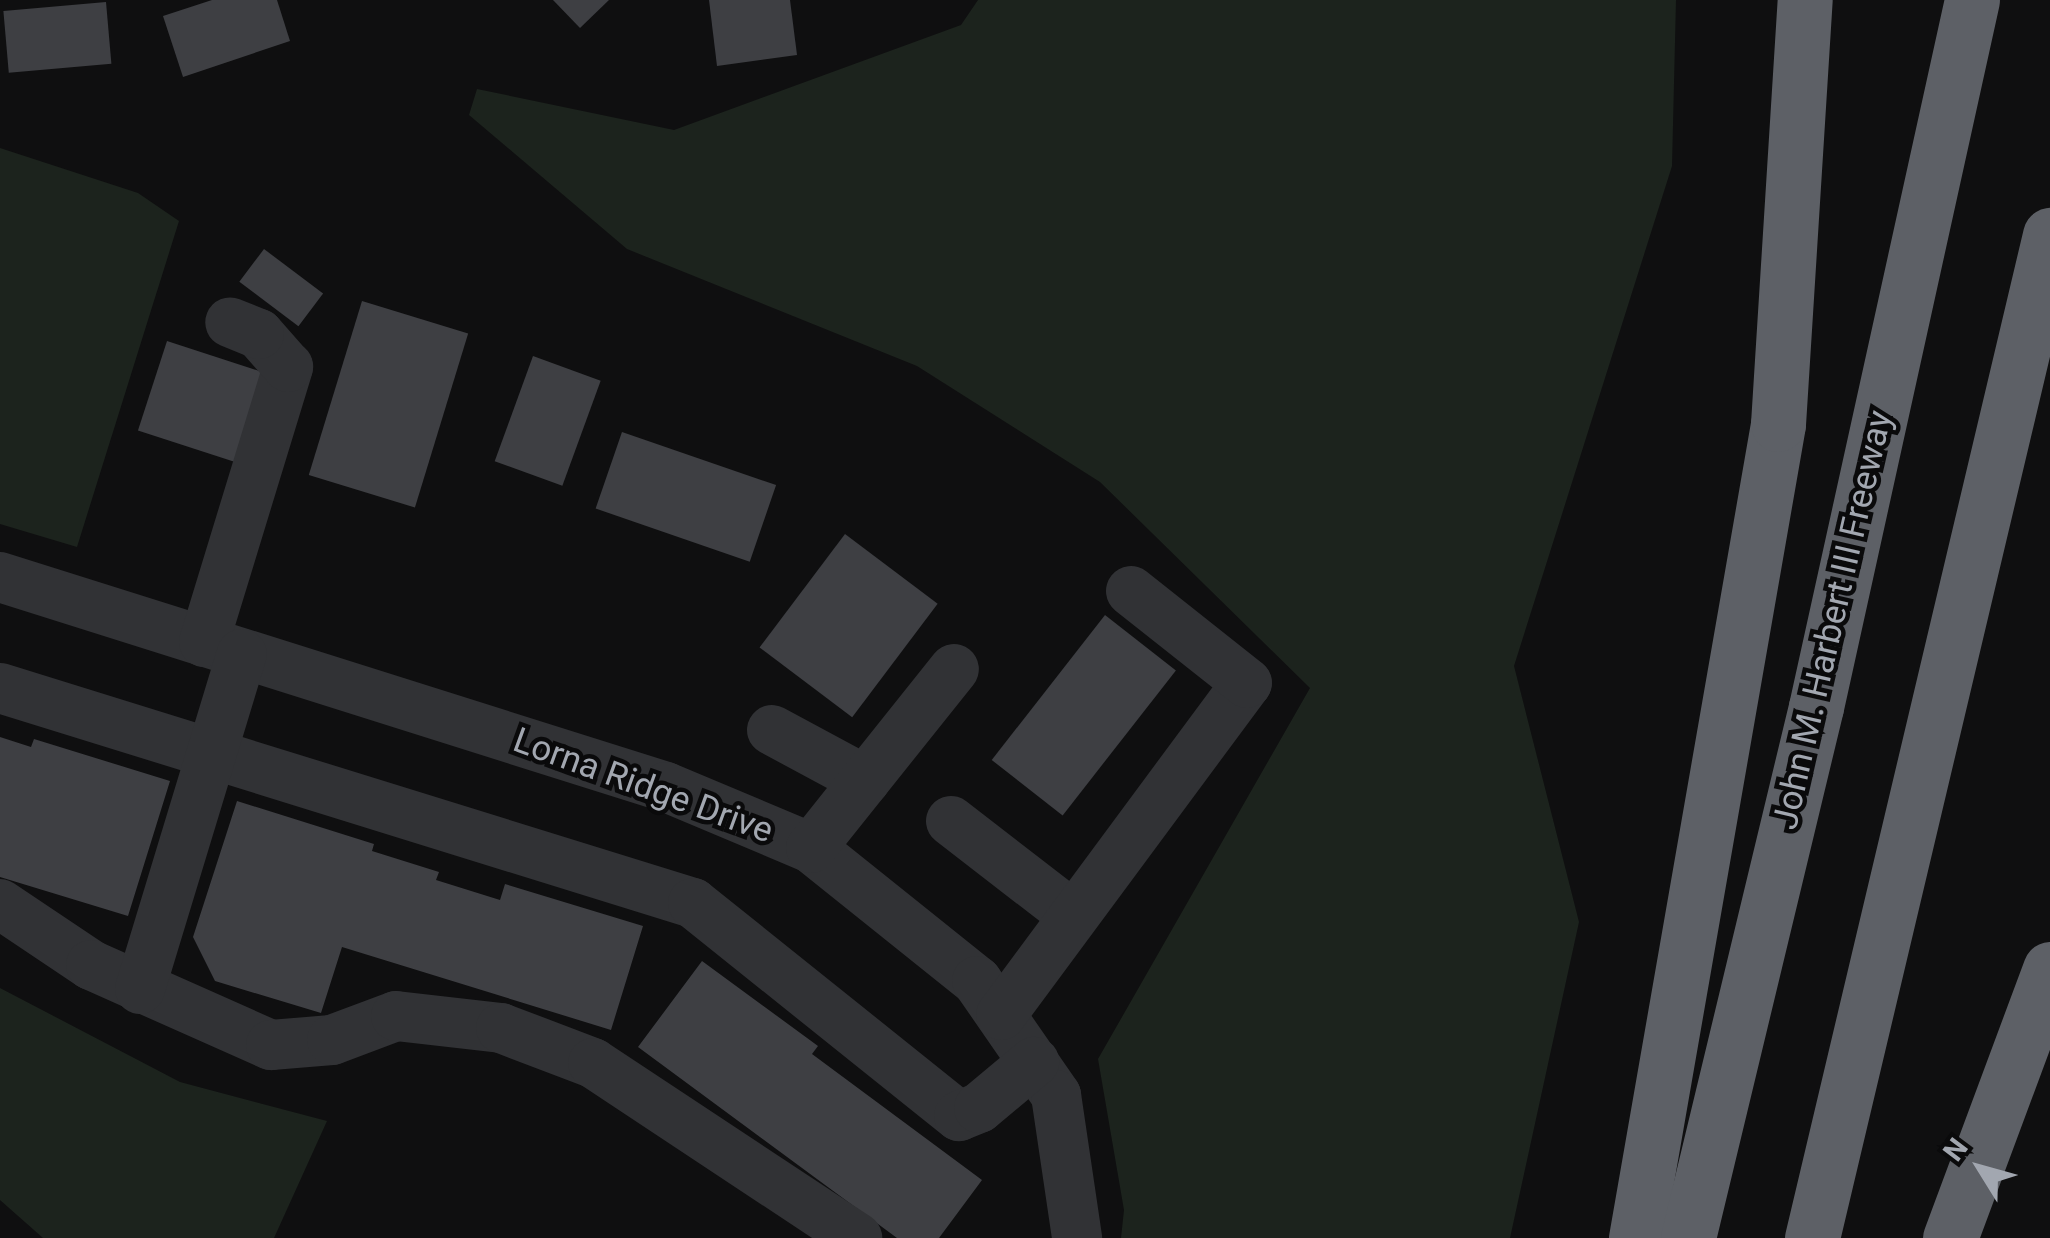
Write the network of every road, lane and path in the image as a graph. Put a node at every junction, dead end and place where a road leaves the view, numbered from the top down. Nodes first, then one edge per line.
1 (1806, 0) edge
2 (1972, 0) edge
3 (2050, 236) edge
4 (230, 322) dead end
5 (0, 578) edge
6 (1131, 591) dead end
7 (223, 648) junction
8 (954, 669) dead end
9 (0, 688) edge
10 (772, 730) dead end
11 (212, 754) junction
12 (865, 780) junction
13 (951, 821) dead end
14 (811, 848) junction
15 (0, 904) edge
16 (1074, 916) junction
17 (2050, 970) edge
18 (140, 990) junction
19 (1001, 1015) junction
20 (1034, 1062) junction
21 (857, 1238) edge
22 (1078, 1238) edge
23 (1636, 1238) edge
24 (1688, 1238) edge
25 (1812, 1238) edge
26 (1950, 1238) edge

1 - 23 highway
2 - 24 highway, John M. Harbert III Freeway
3 - 25 highway
4 - 7 street
5 - 7 street, Lorna Ridge Drive
6 - 16 street
7 - 11 street
7 - 14 street, Lorna Ridge Drive
8 - 12 street
9 - 11 street
10 - 12 street
11 - 18 street
11 - 20 street
12 - 14 street
13 - 16 street
14 - 19 street, Lorna Ridge Drive
15 - 18 street
16 - 19 street
17 - 26 highway
18 - 21 street
19 - 20 street, Lorna Ridge Drive
20 - 22 street, Lorna Ridge Drive

